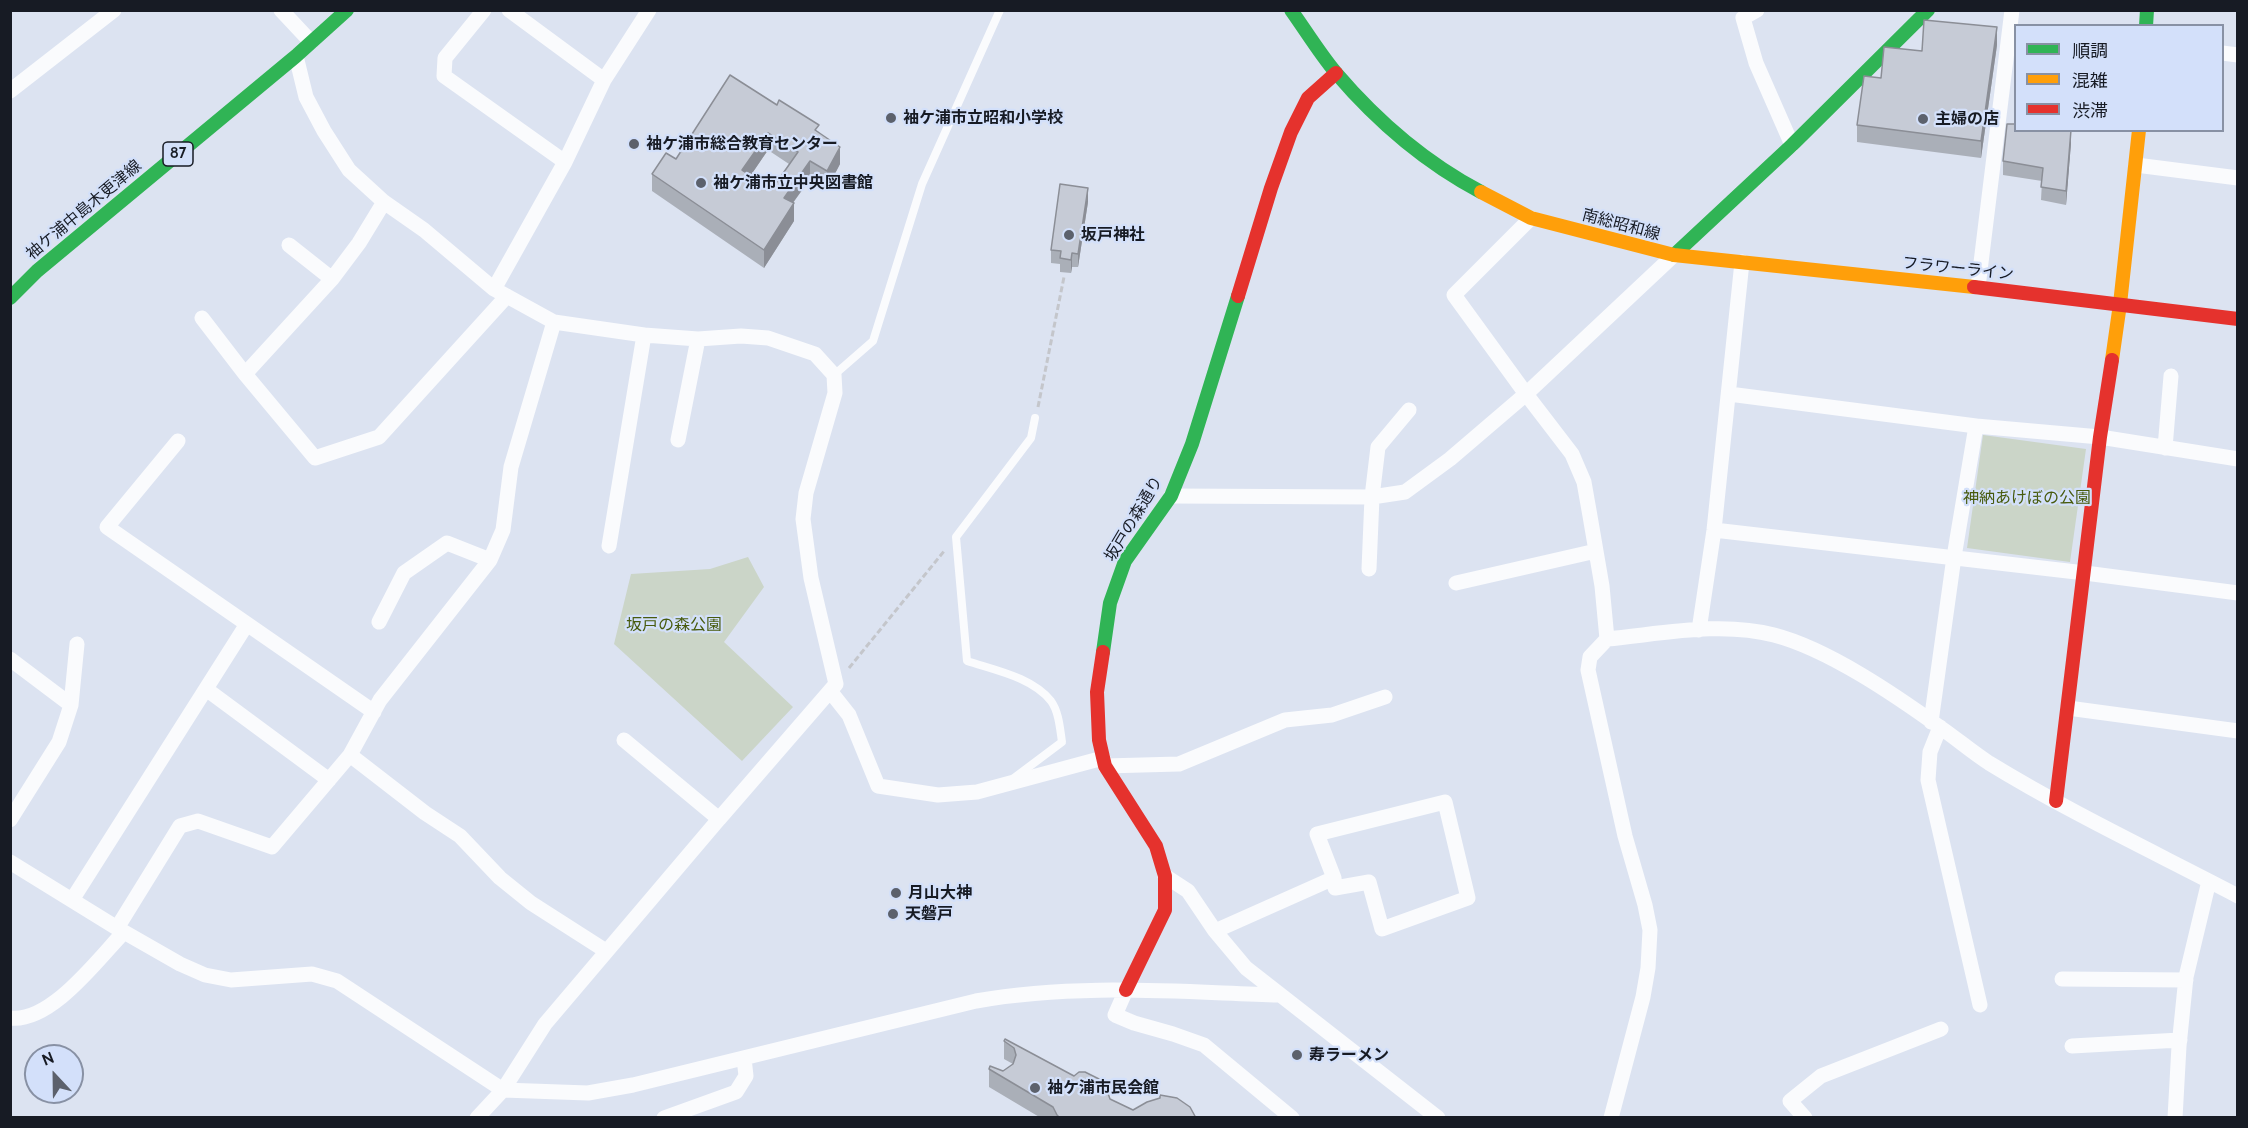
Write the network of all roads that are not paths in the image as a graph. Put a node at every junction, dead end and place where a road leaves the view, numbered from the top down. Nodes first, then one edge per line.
1 (114, 10) edge
2 (281, 10) edge
3 (347, 10) edge
4 (484, 10) edge
5 (509, 10) edge
6 (649, 10) edge
7 (1000, 10) edge
8 (1757, 10) edge
9 (1928, 10) edge
10 (2012, 10) edge
11 (1293, 12) edge
12 (311, 42) junction
13 (296, 56) junction
14 (1336, 72) junction
15 (604, 80) junction
16 (10, 91) edge
17 (2139, 132) edge
18 (1792, 145) junction
19 (565, 162) junction
20 (2136, 165) junction
21 (2238, 177) edge
22 (384, 202) junction
23 (1531, 218) junction
24 (289, 245) dead end
25 (1674, 255) junction
26 (1742, 262) junction
27 (332, 279) junction
28 (1978, 287) junction
29 (500, 293) junction
30 (10, 298) edge
31 (2120, 304) junction
32 (202, 318) dead end
33 (2238, 319) edge
34 (554, 322) junction
35 (644, 335) junction
36 (698, 339) junction
37 (245, 374) junction
38 (834, 375) junction
39 (2171, 375) dead end
40 (1526, 394) junction
41 (1729, 394) junction
42 (1410, 410) dead end
43 (1035, 418) road end
44 (1976, 426) junction
45 (2100, 437) junction
46 (678, 440) dead end
47 (178, 441) dead end
48 (2165, 448) junction
49 (2238, 459) edge
50 (1171, 496) junction
51 (1372, 497) junction
52 (1714, 530) junction
53 (609, 546) dead end
54 (1596, 551) junction
55 (1954, 557) junction
56 (490, 560) junction
57 (1369, 569) dead end
58 (2085, 573) junction
59 (1456, 582) dead end
60 (2238, 592) edge
61 (379, 622) dead end
62 (247, 624) junction
63 (1698, 630) junction
64 (1607, 639) junction
65 (77, 644) dead end
66 (10, 659) edge
67 (833, 687) junction
68 (206, 689) junction
69 (1385, 697) dead end
70 (71, 705) junction
71 (2068, 708) junction
72 (374, 712) junction
73 (1936, 724) junction
74 (2238, 731) edge
75 (624, 740) dead end
76 (350, 755) junction
77 (1104, 762) junction
78 (329, 780) junction
79 (1009, 782) junction
80 (2056, 801) junction
81 (719, 819) junction
82 (10, 820) edge
83 (10, 862) edge
84 (1164, 876) junction
85 (1334, 878) junction
86 (2209, 881) junction
87 (2238, 896) edge
88 (72, 900) junction
89 (120, 930) junction
90 (1215, 931) junction
91 (606, 951) junction
92 (2062, 978) dead end
93 (2186, 980) junction
94 (1126, 990) junction
95 (1279, 995) junction
96 (1980, 1005) dead end
97 (10, 1018) edge
98 (1941, 1029) dead end
99 (2180, 1040) junction
100 (2072, 1046) dead end
101 (744, 1058) junction
102 (503, 1090) junction
103 (477, 1118) edge
104 (664, 1118) edge
105 (1292, 1118) edge
106 (1438, 1118) edge
107 (1611, 1118) edge
108 (1806, 1118) edge
109 (2175, 1118) edge

1 - 16 street
2 - 12 street
3 - 12 street, 袖ケ浦中島木更津線 / 87
4 - 19 street
5 - 15 street
6 - 15 street
7 - 38 lane
8 - 18 street
9 - 18 street, 南総昭和線
10 - 28 street
11 - 14 street, 南総昭和線
12 - 13 street, 袖ケ浦中島木更津線 / 87
13 - 22 street
13 - 30 street, 袖ケ浦中島木更津線 / 87
14 - 23 street, 南総昭和線
14 - 50 street, 坂戸の森通り
15 - 19 street
17 - 20 street
18 - 25 street, 南総昭和線
19 - 29 street
20 - 21 street
20 - 31 street
22 - 27 street
22 - 29 street
23 - 25 street, 南総昭和線
23 - 40 street
24 - 27 street
25 - 26 street, フラワーライン
25 - 40 street
26 - 28 street, フラワーライン
26 - 41 street
27 - 37 street
28 - 31 street, フラワーライン
29 - 34 street
29 - 37 street
31 - 33 street, フラワーライン
31 - 45 street
32 - 37 street
34 - 35 street
34 - 56 street
35 - 36 street
35 - 53 street
36 - 38 street
36 - 46 street
38 - 67 street
39 - 48 street
40 - 51 street
40 - 54 street
41 - 44 street
41 - 52 street
42 - 51 street
43 - 79 lane
44 - 45 street
44 - 55 street
45 - 48 street
45 - 58 street
47 - 62 street
48 - 49 street
50 - 51 street
50 - 77 street, 坂戸の森通り
51 - 57 street
52 - 55 street
52 - 63 street
54 - 59 street
54 - 64 street
55 - 58 street
55 - 73 street
56 - 61 street
56 - 72 street
58 - 60 street
58 - 71 street
62 - 68 street
62 - 72 street
63 - 64 street
63 - 73 street
64 - 107 street
65 - 70 street
66 - 70 street
67 - 79 street
67 - 81 street
68 - 78 street
68 - 88 street
69 - 77 street
70 - 82 street
71 - 74 street
71 - 80 street
72 - 76 street
73 - 80 street
73 - 96 street
75 - 81 street
76 - 78 street
76 - 91 street
77 - 79 street
77 - 84 street, 坂戸の森通り
78 - 89 street
80 - 86 street
81 - 91 street
83 - 88 street
84 - 90 street
84 - 94 street, 坂戸の森通り
85 - 85 street
85 - 90 street
86 - 87 street
86 - 93 street
88 - 89 street
89 - 97 street
89 - 102 street
90 - 95 street
91 - 102 street
92 - 93 street
93 - 99 street
94 - 95 street
94 - 101 street
94 - 105 street
95 - 106 street
98 - 108 street
99 - 100 street
99 - 109 street
101 - 102 street
101 - 104 street
102 - 103 street

